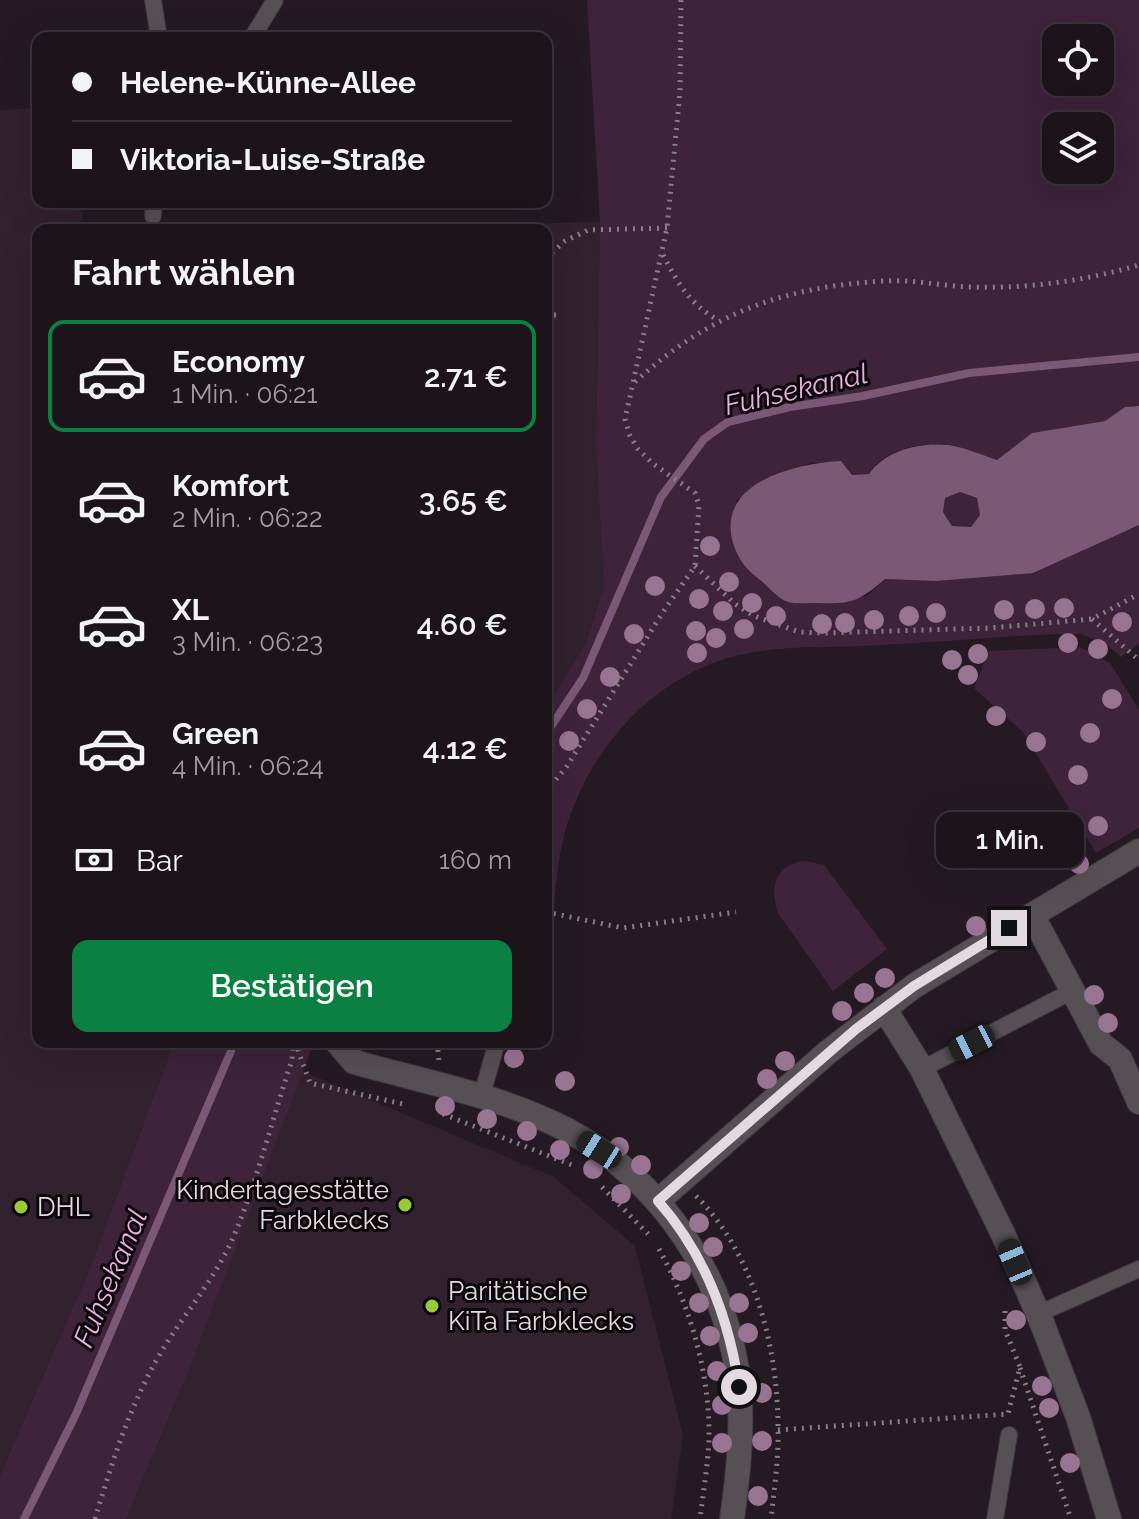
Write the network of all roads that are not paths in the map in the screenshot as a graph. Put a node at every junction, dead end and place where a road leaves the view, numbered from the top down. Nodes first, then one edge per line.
1 (153, 0) edge
2 (275, 0) edge
3 (158, 32) edge
4 (256, 32) edge
5 (1139, 851) edge
6 (1032, 915) junction
7 (1074, 990) junction
8 (884, 1008) junction
9 (342, 1048) edge
10 (495, 1048) edge
11 (922, 1069) junction
12 (481, 1098) junction
13 (1139, 1102) edge
14 (658, 1201) junction
15 (1139, 1269) edge
16 (1038, 1314) junction
17 (1009, 1435) dead end
18 (732, 1519) edge
19 (995, 1519) edge
20 (1109, 1519) edge

1 - 3 lane
2 - 4 lane
5 - 6 street
6 - 7 street
6 - 8 street
7 - 11 lane
7 - 13 street
8 - 11 street
8 - 14 street
9 - 12 street
10 - 12 lane
11 - 16 street
12 - 14 street
14 - 18 street
15 - 16 lane
16 - 20 street
17 - 19 lane

